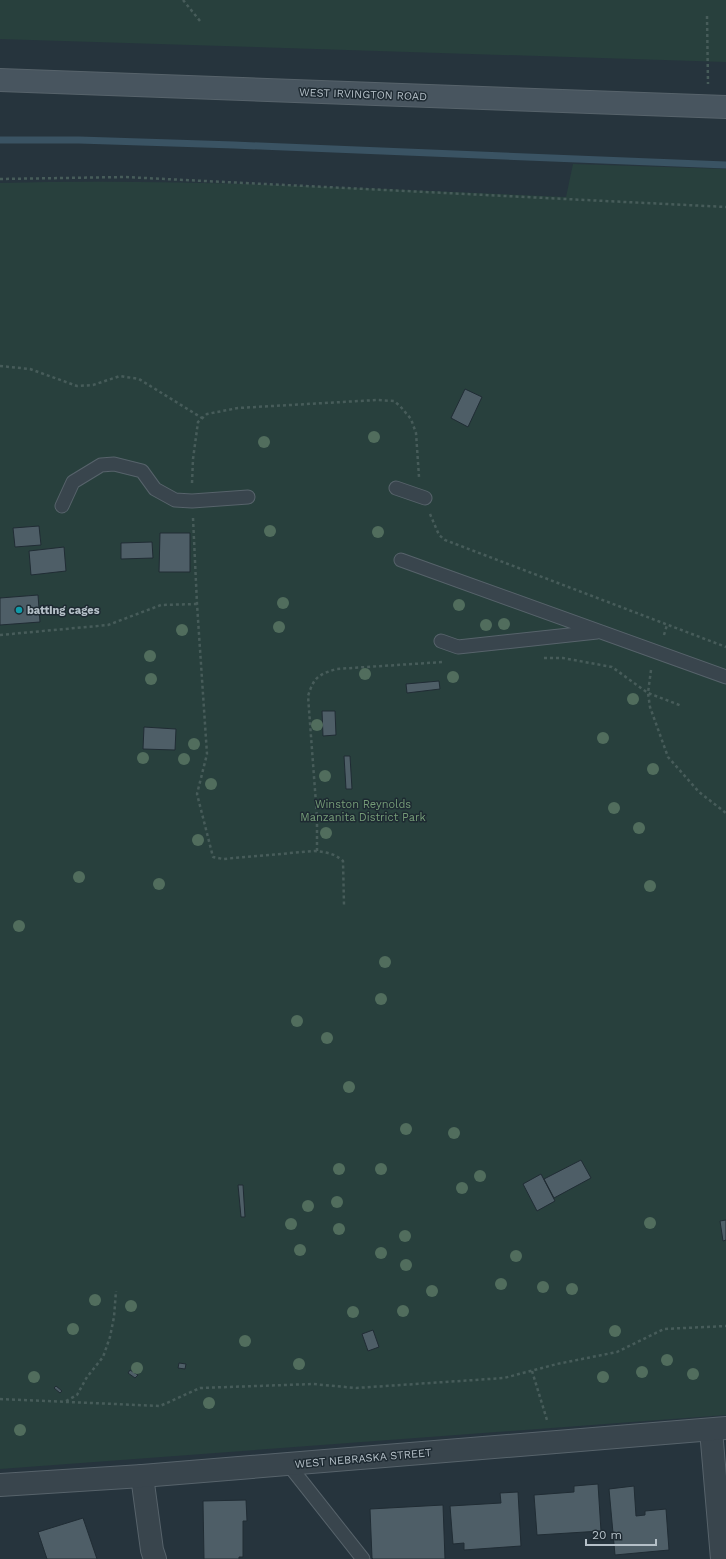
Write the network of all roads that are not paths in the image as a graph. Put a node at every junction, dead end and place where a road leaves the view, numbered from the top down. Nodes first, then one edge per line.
1 (0, 80) edge
2 (717, 107) edge
3 (396, 488) dead end
4 (248, 497) dead end
5 (425, 498) road end
6 (62, 506) dead end
7 (401, 560) dead end
8 (602, 632) junction
9 (440, 641) dead end
10 (726, 677) edge
11 (718, 1429) edge
12 (288, 1464) junction
13 (142, 1476) junction
14 (0, 1485) edge
15 (155, 1559) edge
16 (362, 1559) edge
17 (722, 1559) edge

1 - 2 main road, WEST IRVINGTON ROAD
3 - 5 lane
4 - 6 lane
7 - 8 lane
8 - 9 lane
8 - 10 lane
11 - 12 street, WEST NEBRASKA STREET
11 - 17 street
12 - 13 street, WEST NEBRASKA STREET
12 - 16 lane
13 - 14 street, WEST NEBRASKA STREET
13 - 15 street

